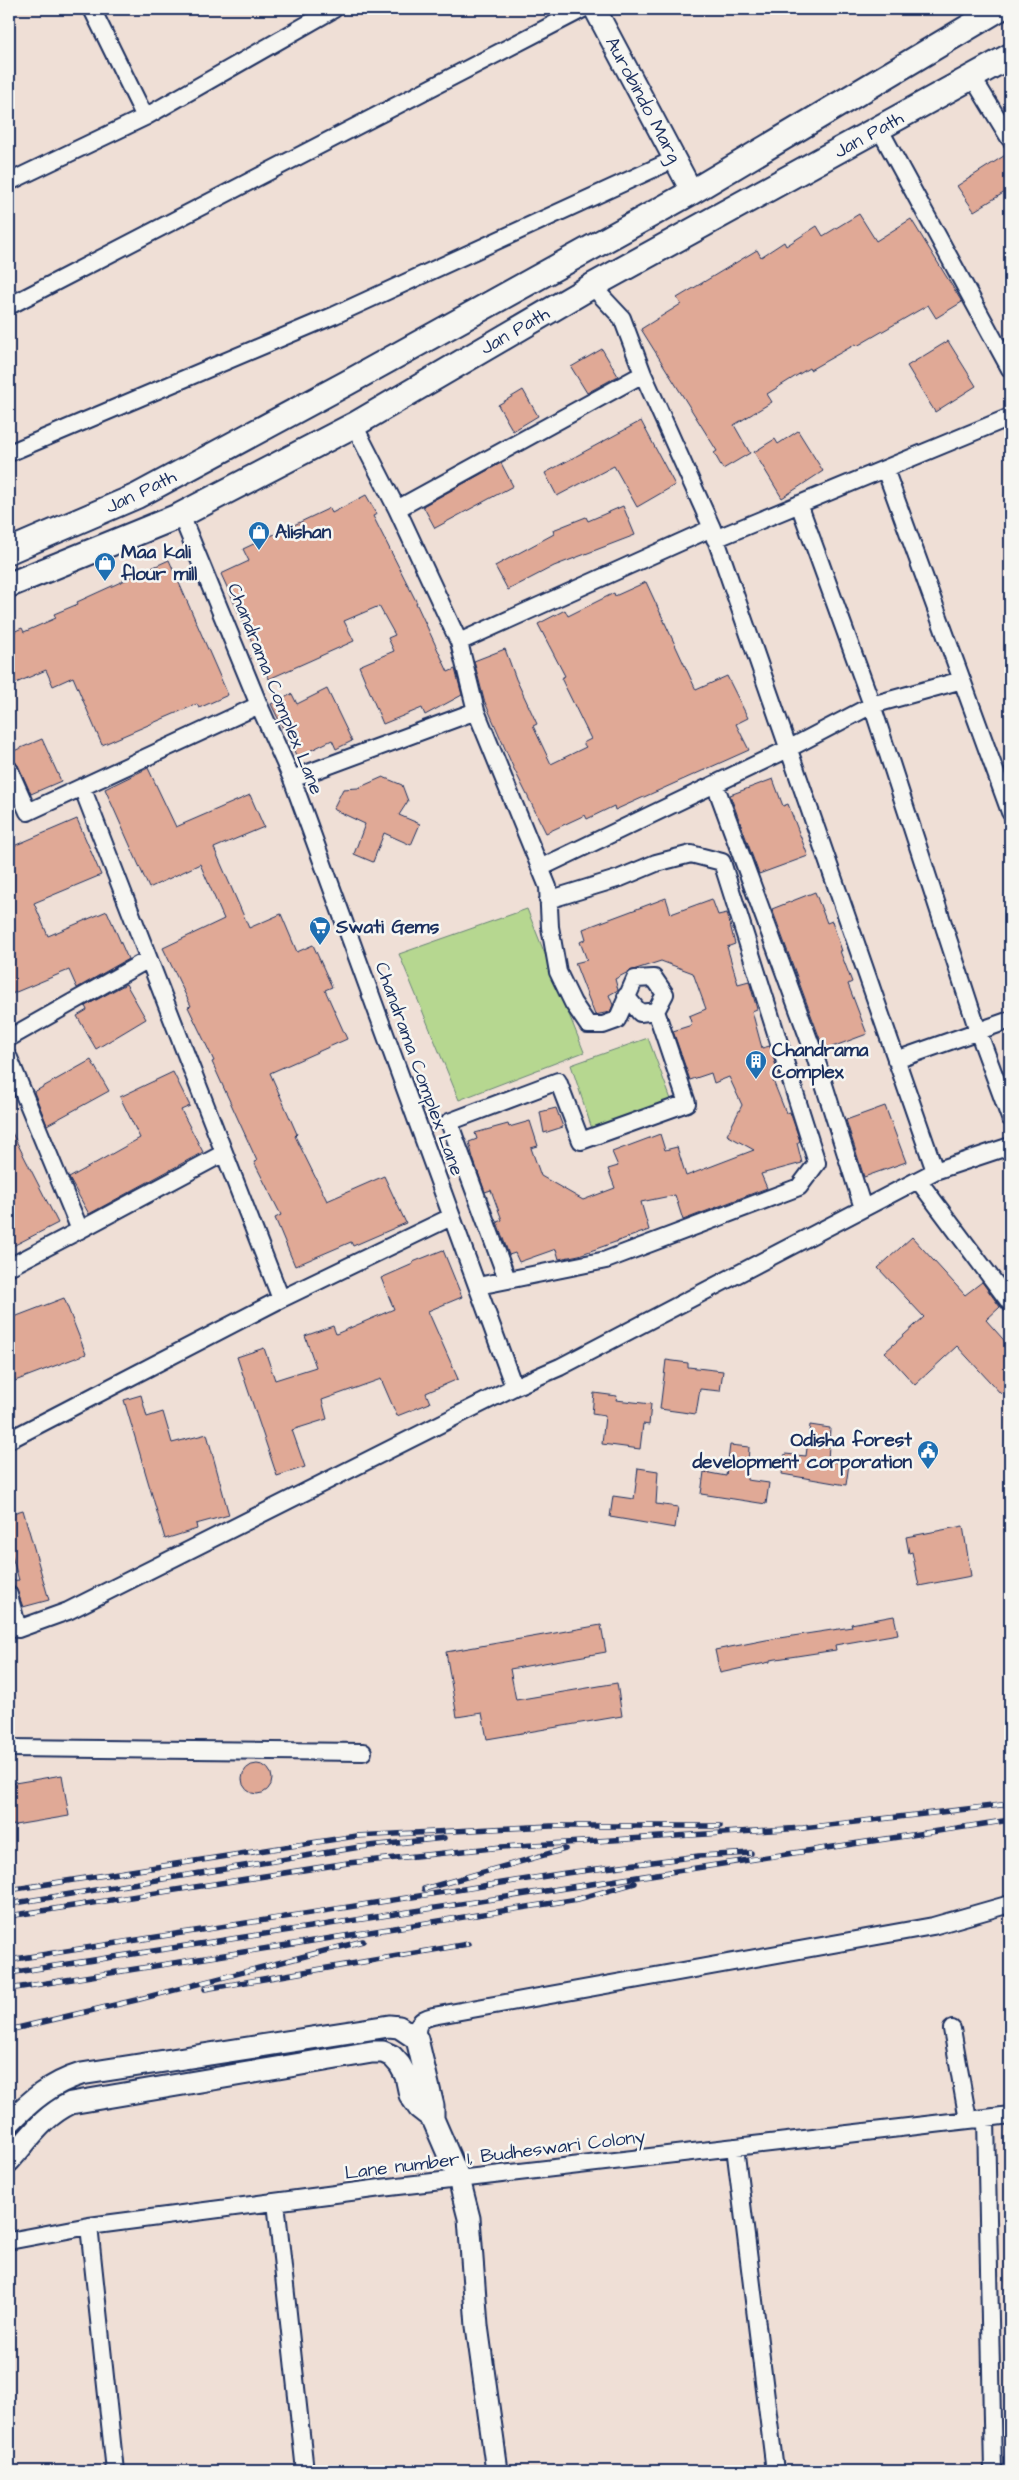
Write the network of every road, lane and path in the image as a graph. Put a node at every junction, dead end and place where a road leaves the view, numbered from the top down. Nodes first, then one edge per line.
1 (92, 9) edge
2 (334, 9) edge
3 (583, 9) edge
4 (595, 9) edge
5 (998, 9) edge
6 (1010, 56) edge
7 (973, 78) junction
8 (144, 117) junction
9 (880, 130) junction
10 (1010, 139) edge
11 (675, 159) junction
12 (9, 182) edge
13 (692, 192) junction
14 (592, 286) junction
15 (9, 306) edge
16 (1010, 368) edge
17 (643, 374) junction
18 (1010, 417) edge
19 (354, 425) junction
20 (9, 453) edge
21 (885, 469) junction
22 (799, 504) junction
23 (397, 509) junction
24 (182, 515) junction
25 (714, 533) junction
26 (9, 551) edge
27 (9, 585) edge
28 (459, 642) junction
29 (962, 680) junction
30 (259, 705) junction
31 (872, 705) junction
32 (476, 711) junction
33 (788, 749) junction
34 (9, 769) edge
35 (292, 779) junction
36 (715, 784) junction
37 (82, 787) junction
38 (1010, 812) edge
39 (540, 868) junction
40 (548, 900) junction
41 (148, 960) junction
42 (626, 996) junction
43 (656, 1011) junction
44 (1010, 1020) edge
45 (978, 1031) junction
46 (9, 1038) edge
47 (9, 1058) edge
48 (896, 1060) junction
49 (1010, 1118) edge
50 (1010, 1146) edge
51 (224, 1154) junction
52 (935, 1171) junction
53 (918, 1180) junction
54 (863, 1208) junction
55 (451, 1217) junction
56 (80, 1230) junction
57 (9, 1267) edge
58 (507, 1278) junction
59 (478, 1286) junction
60 (281, 1299) junction
61 (1010, 1304) edge
62 (514, 1387) junction
63 (9, 1440) edge
64 (9, 1596) edge
65 (9, 1748) edge
66 (364, 1752) dead end
67 (1010, 1904) edge
68 (952, 2030) dead end
69 (417, 2039) junction
70 (1010, 2115) edge
71 (986, 2118) junction
72 (433, 2119) junction
73 (968, 2120) junction
74 (9, 2123) edge
75 (735, 2147) junction
76 (9, 2161) edge
77 (459, 2179) junction
78 (276, 2202) junction
79 (89, 2226) junction
80 (9, 2241) edge
81 (115, 2471) edge
82 (305, 2471) edge
83 (497, 2471) edge
84 (775, 2471) edge
85 (993, 2471) edge

1 - 8 street
2 - 8 street
3 - 15 street
4 - 11 street, Aurobindo Marg
5 - 13 main road, Jan Path
6 - 7 main road, Jan Path
7 - 9 main road, Jan Path
7 - 10 street
8 - 12 street
9 - 14 main road, Jan Path
9 - 16 street
11 - 13 street, Aurobindo Marg
11 - 20 street
13 - 26 main road, Jan Path
14 - 17 street
14 - 19 main road, Jan Path
17 - 23 street
17 - 25 street
18 - 21 street
19 - 23 street
19 - 24 main road, Jan Path
21 - 22 street
21 - 29 street
22 - 25 street
22 - 31 street
23 - 28 street
24 - 27 main road, Jan Path
24 - 30 street, Chandrama Complex Lane
25 - 28 street
25 - 33 street
28 - 32 street
29 - 31 street
29 - 38 street
30 - 35 street, Chandrama Complex Lane
30 - 37 street
31 - 33 street
31 - 45 street
32 - 35 street
32 - 39 street
33 - 36 street
33 - 48 street
34 - 37 street
35 - 55 street, Chandrama Complex Lane
36 - 39 street
36 - 54 street
37 - 41 street
39 - 40 street
40 - 42 street
40 - 58 street
41 - 46 street
41 - 51 street
42 - 43 street
42 - 43 street
43 - 58 street
44 - 45 street
45 - 48 street
45 - 49 street
47 - 56 street
48 - 52 street
50 - 52 street
51 - 56 street
51 - 60 street
52 - 53 street
53 - 54 street
53 - 61 street
54 - 62 street
55 - 59 street, Chandrama Complex Lane
55 - 60 street
56 - 57 street
58 - 59 street
59 - 62 street, Chandrama Complex Lane
60 - 63 street
62 - 64 street
65 - 66 street
67 - 69 street
68 - 73 street
69 - 72 street
69 - 74 street
70 - 71 street, Lane number 1, Budheswari Colony
71 - 73 street, Lane number 1, Budheswari Colony
71 - 85 street
72 - 76 street
72 - 77 street
73 - 75 street, Lane number 1, Budheswari Colony
75 - 77 street, Lane number 1, Budheswari Colony
75 - 84 street
77 - 78 street, Lane number 1, Budheswari Colony
77 - 83 street
78 - 79 street, Lane number 1, Budheswari Colony
78 - 82 street
79 - 80 street, Lane number 1, Budheswari Colony
79 - 81 street

